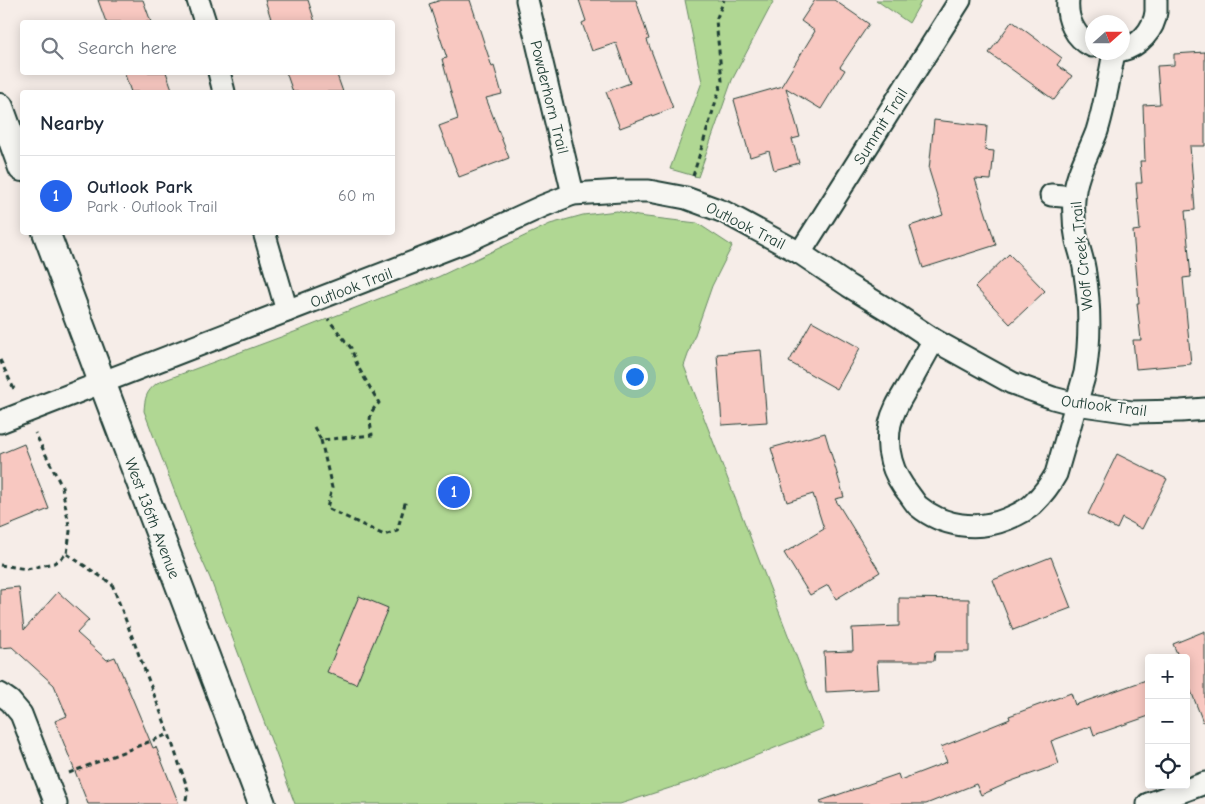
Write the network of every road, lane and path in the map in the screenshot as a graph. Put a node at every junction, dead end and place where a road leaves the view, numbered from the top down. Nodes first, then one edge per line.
1 (198, 0) edge
2 (527, 0) edge
3 (724, 0) edge
4 (960, 0) edge
5 (1068, 0) edge
6 (1156, 0) edge
7 (203, 20) edge
8 (1085, 42) edge
9 (1130, 47) edge
10 (1113, 60) edge
11 (220, 75) edge
12 (224, 90) edge
13 (0, 107) edge
14 (20, 162) edge
15 (573, 194) junction
16 (1051, 195) dead end
17 (1074, 197) junction
18 (686, 198) junction
19 (47, 235) edge
20 (265, 235) edge
21 (800, 253) junction
22 (314, 301) junction
23 (287, 311) junction
24 (934, 340) junction
25 (0, 360) edge
26 (102, 382) junction
27 (1076, 404) junction
28 (1205, 409) edge
29 (25, 412) junction
30 (0, 422) edge
31 (314, 427) dead end
32 (321, 440) junction
33 (406, 500) dead end
34 (67, 554) junction
35 (0, 565) edge
36 (0, 694) edge
37 (169, 734) junction
38 (1205, 783) edge
39 (55, 802) edge
40 (185, 804) edge
41 (262, 804) edge
42 (1148, 804) edge

1 - 7 street
2 - 15 street, Powderhorn Trail
3 - 18 path
4 - 21 street, Summit Trail
5 - 8 street
6 - 9 street
10 - 17 street, Wolf Creek Trail
11 - 12 street
13 - 14 street
15 - 18 street, Outlook Trail
15 - 22 street, Outlook Trail
16 - 17 street
17 - 27 street, Wolf Creek Trail
18 - 21 street, Outlook Trail
19 - 26 street, West 136th Avenue
20 - 23 street
21 - 24 street, Outlook Trail
22 - 23 street, Outlook Trail
22 - 32 path
23 - 26 street, Outlook Trail
24 - 27 street, Outlook Trail
24 - 27 street, Wolf Creek Trail
25 - 29 path
26 - 29 street, Outlook Trail
26 - 41 street, West 136th Avenue
27 - 28 street, Outlook Trail
29 - 30 street, Outlook Trail
29 - 34 path
31 - 32 path
32 - 33 path
34 - 35 path
34 - 37 path
36 - 39 street
37 - 39 path
37 - 40 path
38 - 42 street

